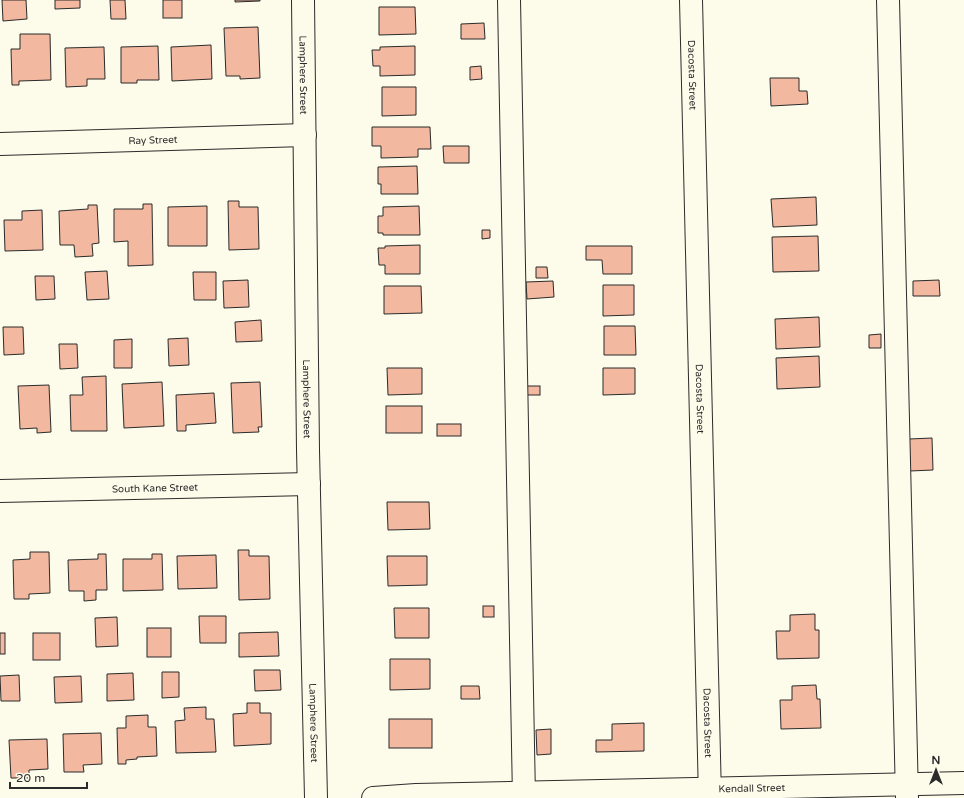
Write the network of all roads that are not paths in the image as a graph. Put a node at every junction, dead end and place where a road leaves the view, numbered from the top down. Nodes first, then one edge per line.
1 (302, 0) edge
2 (509, 0) edge
3 (691, 0) edge
4 (888, 0) edge
5 (305, 135) junction
6 (0, 144) edge
7 (309, 484) junction
8 (0, 491) edge
9 (964, 783) edge
10 (907, 791) edge
11 (710, 793) edge
12 (524, 795) edge
13 (316, 798) edge
14 (373, 798) edge

1 - 5 street, Lamphere Street
2 - 12 street
3 - 11 street, Dacosta Street
4 - 10 street
5 - 6 street, Ray Street
5 - 7 street, Lamphere Street
7 - 8 street, South Kane Street
7 - 13 street, Lamphere Street
9 - 10 street, Kendall Street
10 - 11 street, Kendall Street
11 - 12 street, Kendall Street
12 - 14 street, Kendall Street

